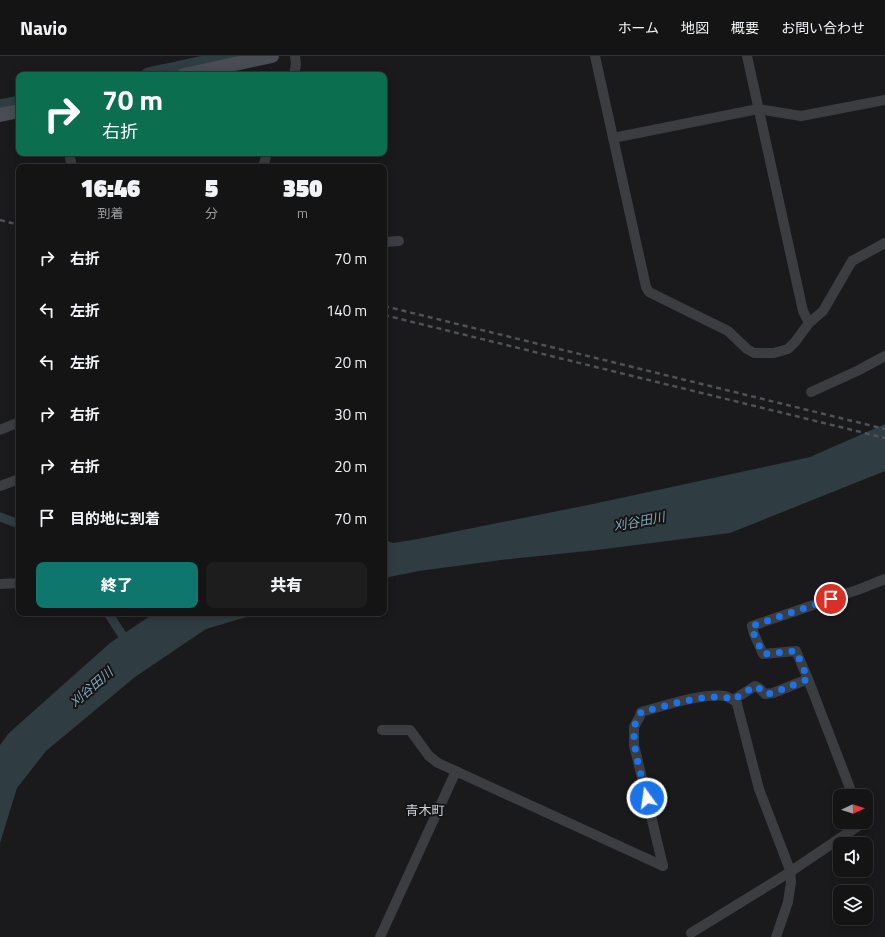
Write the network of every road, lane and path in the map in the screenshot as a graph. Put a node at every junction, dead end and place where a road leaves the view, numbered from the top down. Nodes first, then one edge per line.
1 (272, 56) edge
2 (295, 56) edge
3 (595, 56) edge
4 (747, 56) edge
5 (198, 72) edge
6 (295, 72) edge
7 (885, 100) edge
8 (758, 109) junction
9 (16, 112) edge
10 (0, 115) edge
11 (613, 138) junction
12 (399, 241) dead end
13 (387, 242) edge
14 (885, 243) edge
15 (809, 323) junction
16 (885, 356) edge
17 (811, 392) dead end
18 (16, 423) edge
19 (0, 430) edge
20 (16, 480) edge
21 (0, 486) edge
22 (885, 579) edge
23 (16, 583) edge
24 (0, 584) edge
25 (808, 679) junction
26 (733, 700) junction
27 (382, 730) dead end
28 (456, 771) junction
29 (850, 789) edge
30 (854, 829) edge
31 (790, 872) junction
32 (691, 933) dead end
33 (380, 937) edge
34 (776, 937) edge

1 - 5 main road
2 - 6 street
3 - 11 street
4 - 8 street
7 - 8 street
8 - 11 street
8 - 15 street
9 - 10 main road
11 - 15 street
12 - 13 street
14 - 15 street
16 - 17 street
18 - 19 street
20 - 21 street
22 - 25 street
23 - 24 street
25 - 26 street
25 - 29 street
26 - 28 street
26 - 31 street
27 - 28 street
28 - 33 street
30 - 31 street
31 - 32 street
31 - 34 street

